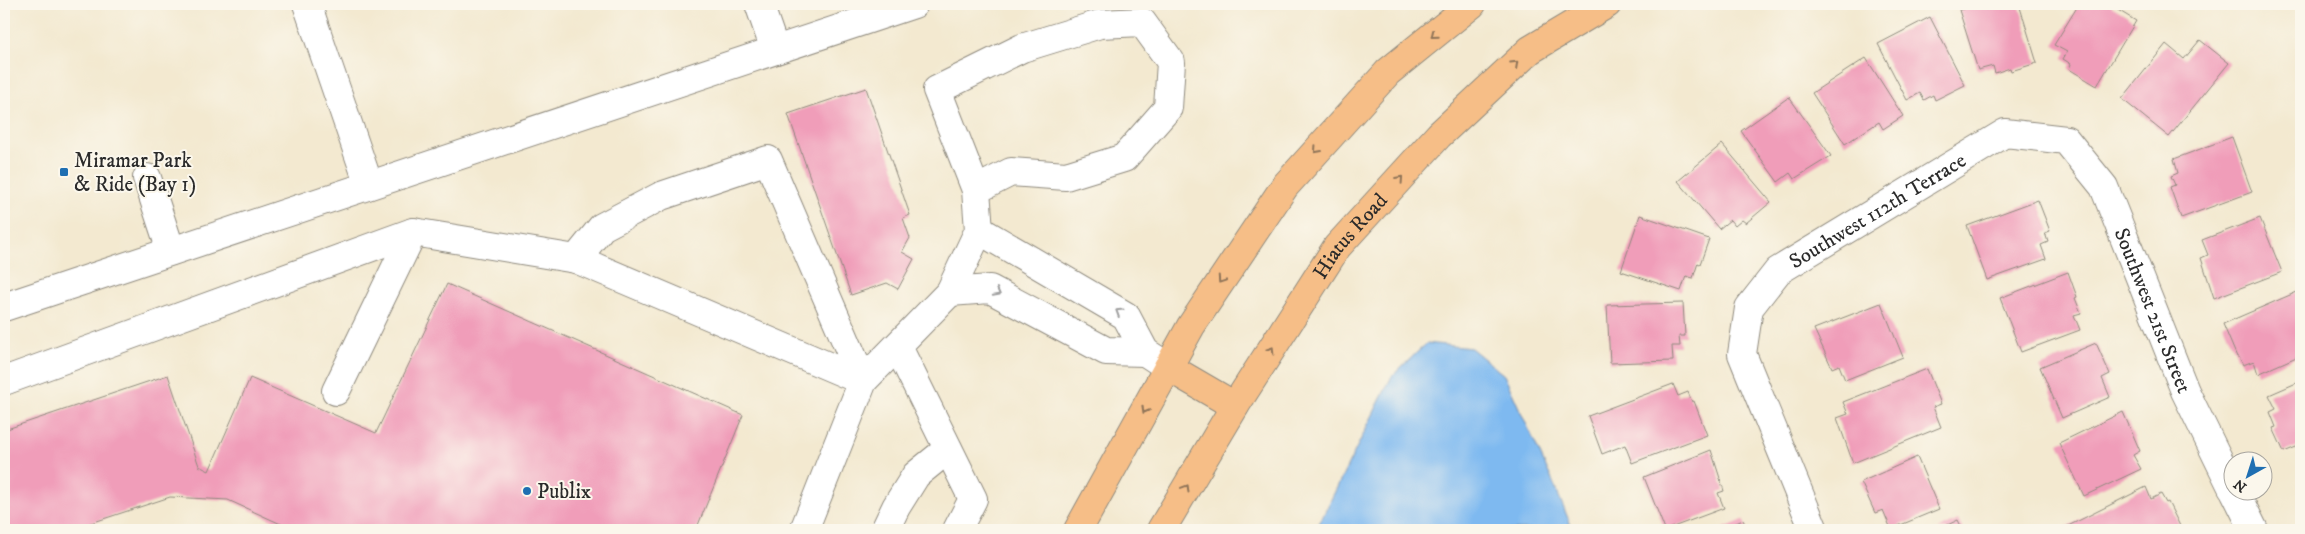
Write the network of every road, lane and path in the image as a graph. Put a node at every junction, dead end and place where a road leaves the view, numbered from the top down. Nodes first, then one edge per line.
1 (307, 4) edge
2 (760, 4) edge
3 (914, 4) edge
4 (1472, 4) edge
5 (1607, 4) edge
6 (775, 50) junction
7 (2066, 140) joint
8 (147, 178) dead end
9 (369, 186) junction
10 (976, 190) junction
11 (979, 230) junction
12 (413, 232) junction
13 (171, 251) junction
14 (576, 259) junction
15 (950, 292) junction
16 (4, 307) edge
17 (898, 347) junction
18 (1145, 352) junction
19 (1168, 367) junction
20 (4, 381) edge
21 (863, 381) junction
22 (336, 391) dead end
23 (1235, 406) junction
24 (948, 449) junction
25 (2222, 466) edge
26 (2240, 502) edge
27 (804, 530) edge
28 (885, 530) edge
29 (957, 530) edge
30 (1078, 530) edge
31 (1161, 530) edge
32 (1814, 530) edge
33 (2254, 530) edge

1 - 9 street
2 - 6 street
3 - 6 street
4 -> 19 main road
23 -> 5 main road, Hiatus Road
6 - 9 street
7 - 25 street, Southwest 21st Street
7 - 32 street, Southwest 112th Terrace
8 - 13 street
9 - 13 street
10 - 10 street
10 - 11 street
11 - 15 street
18 -> 11 street
12 - 14 street
12 - 20 street
12 - 22 street
13 - 16 street
14 - 21 street
14 - 21 street
15 - 17 street
15 -> 18 street
17 - 21 street
17 - 24 street
18 - 19 street
19 - 23 main road
19 -> 30 main road
21 - 27 street
31 -> 23 main road, Hiatus Road
24 - 28 street
24 - 29 street
26 - 33 street

